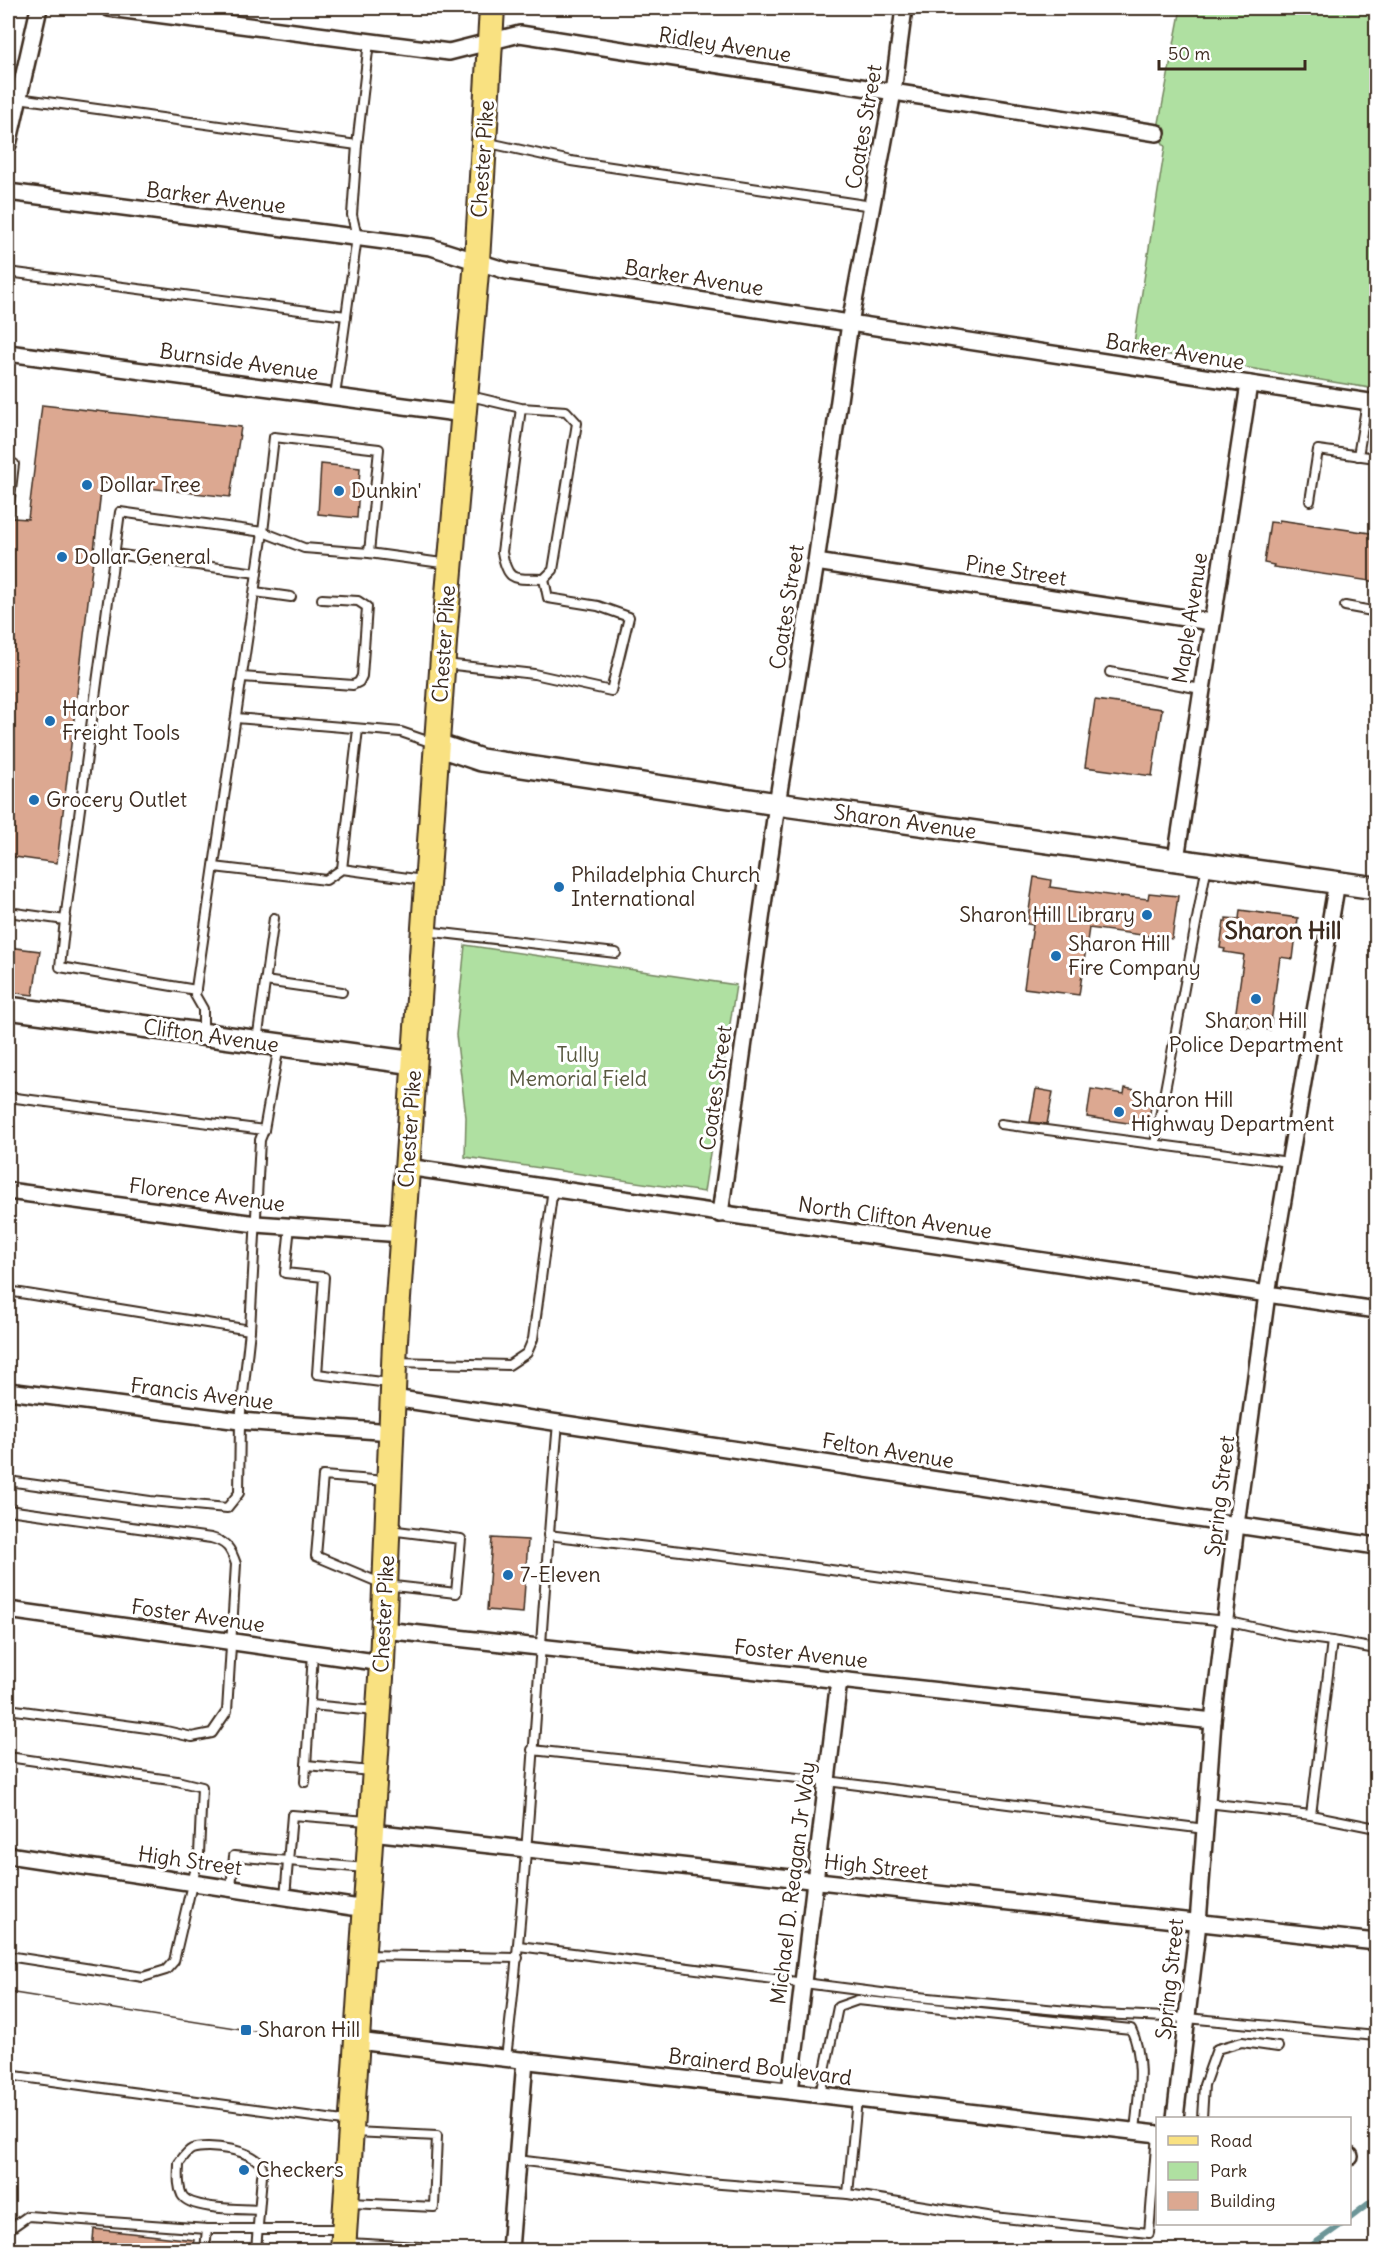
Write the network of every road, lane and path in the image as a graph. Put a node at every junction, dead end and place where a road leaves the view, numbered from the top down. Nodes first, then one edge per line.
1 (39, 8) edge
2 (109, 8) edge
3 (492, 8) edge
4 (904, 8) edge
5 (490, 41) junction
6 (369, 42) junction
7 (893, 92) junction
8 (18, 98) junction
9 (1157, 133) dead end
10 (484, 142) junction
11 (8, 145) edge
12 (357, 146) junction
13 (8, 192) edge
14 (872, 206) junction
15 (357, 237) junction
16 (477, 261) junction
17 (8, 272) edge
18 (346, 316) junction
19 (850, 323) junction
20 (8, 353) edge
21 (1249, 384) junction
22 (334, 396) junction
23 (1372, 403) edge
24 (465, 404) junction
25 (521, 408) junction
26 (1358, 456) junction
27 (1377, 458) edge
28 (8, 464) edge
29 (1377, 496) edge
30 (1310, 501) dead end
31 (1377, 502) edge
32 (8, 515) edge
33 (263, 532) junction
34 (369, 553) junction
35 (114, 554) junction
36 (816, 562) junction
37 (450, 564) junction
38 (257, 573) junction
39 (544, 579) junction
40 (255, 592) junction
41 (291, 597) dead end
42 (322, 599) dead end
43 (1345, 606) dead end
44 (1377, 615) edge
45 (1211, 622) junction
46 (442, 664) junction
47 (1110, 672) dead end
48 (242, 677) junction
49 (1201, 689) junction
50 (236, 718) junction
51 (358, 729) junction
52 (437, 745) junction
53 (777, 804) junction
54 (1176, 859) junction
55 (1207, 864) junction
56 (214, 867) junction
57 (342, 869) junction
58 (427, 881) junction
59 (1337, 882) junction
60 (1377, 888) edge
61 (8, 912) edge
62 (274, 918) dead end
63 (65, 920) junction
64 (424, 931) junction
65 (616, 953) dead end
66 (265, 981) junction
67 (196, 990) junction
68 (342, 992) dead end
69 (8, 1008) edge
70 (202, 1035) junction
71 (257, 1042) junction
72 (279, 1045) junction
73 (415, 1063) junction
74 (8, 1097) edge
75 (1001, 1124) dead end
76 (264, 1130) junction
77 (1155, 1144) junction
78 (1289, 1162) junction
79 (407, 1167) junction
80 (553, 1188) junction
81 (8, 1191) edge
82 (720, 1214) junction
83 (256, 1224) junction
84 (290, 1226) junction
85 (403, 1234) junction
86 (8, 1291) edge
87 (1267, 1294) junction
88 (1377, 1310) edge
89 (250, 1330) junction
90 (394, 1381) junction
91 (8, 1391) edge
92 (240, 1421) junction
93 (558, 1423) junction
94 (392, 1432) junction
95 (8, 1481) edge
96 (390, 1481) junction
97 (8, 1510) edge
98 (1236, 1525) junction
99 (388, 1530) junction
100 (548, 1535) junction
101 (1377, 1546) edge
102 (386, 1585) junction
103 (8, 1610) edge
104 (1226, 1620) junction
105 (384, 1630) junction
106 (231, 1641) junction
107 (1332, 1641) junction
108 (540, 1646) junction
109 (1377, 1648) edge
110 (313, 1653) junction
111 (382, 1663) junction
112 (839, 1680) junction
113 (310, 1705) junction
114 (8, 1709) edge
115 (379, 1712) junction
116 (1213, 1721) junction
117 (532, 1749) junction
118 (8, 1757) edge
119 (306, 1765) junction
120 (375, 1771) junction
121 (827, 1781) junction
122 (305, 1782) dead end
123 (1207, 1803) junction
124 (1311, 1815) junction
125 (371, 1826) junction
126 (1377, 1828) edge
127 (1205, 1829) junction
128 (525, 1849) junction
129 (8, 1855) edge
130 (288, 1861) junction
131 (368, 1868) junction
132 (814, 1881) junction
133 (191, 1882) junction
134 (231, 1888) junction
135 (285, 1897) junction
136 (366, 1909) junction
137 (1198, 1923) junction
138 (1377, 1942) edge
139 (519, 1946) junction
140 (363, 1955) junction
141 (8, 1956) edge
142 (518, 1958) junction
143 (802, 1981) junction
144 (1187, 2018) junction
145 (1377, 2036) edge
146 (357, 2041) junction
147 (1278, 2047) dead end
148 (506, 2058) junction
149 (525, 2060) junction
150 (8, 2075) edge
151 (790, 2091) junction
152 (820, 2095) junction
153 (857, 2099) junction
154 (1175, 2117) edge
155 (1202, 2117) edge
156 (351, 2127) junction
157 (1135, 2132) junction
158 (1156, 2134) edge
159 (1156, 2146) edge
160 (517, 2160) junction
161 (848, 2194) junction
162 (346, 2203) junction
163 (259, 2210) junction
164 (207, 2229) junction
165 (257, 2229) junction
166 (8, 2230) edge
167 (343, 2241) edge
168 (420, 2247) dead end
169 (205, 2250) edge
170 (256, 2250) edge
171 (510, 2250) edge

1 - 8 street
2 - 6 street, Ridley Avenue
3 - 5 main road, Chester Pike
4 - 7 street, Coates Street
5 - 6 street, Ridley Avenue
5 - 7 street, Ridley Avenue
5 - 10 main road, Chester Pike
6 - 12 lane
7 - 9 street, Ridley Avenue
7 - 14 street, Coates Street
8 - 11 street
8 - 12 lane
10 - 14 lane
10 - 16 main road, Chester Pike
12 - 15 lane
13 - 15 street, Barker Avenue
14 - 19 street, Coates Street
15 - 16 street, Barker Avenue
15 - 18 lane
16 - 19 street, Barker Avenue
16 - 24 main road, Chester Pike
17 - 18 lane
18 - 22 lane
19 - 21 street, Barker Avenue
19 - 36 street, Coates Street
20 - 22 street, Burnside Avenue
21 - 23 street, Barker Avenue
21 - 45 street, Maple Avenue
22 - 24 street, Burnside Avenue
23 - 26 lane
24 - 25 lane
24 - 37 main road, Chester Pike
25 - 39 lane
25 - 39 lane
26 - 27 lane
26 - 30 lane
28 - 32 lane
29 - 31 lane
33 - 34 lane
33 - 34 lane
33 - 35 lane
33 - 38 lane
34 - 37 lane
35 - 38 lane
35 - 63 lane
36 - 45 street, Pine Street
36 - 53 street, Coates Street
37 - 46 main road, Chester Pike
38 - 40 lane
39 - 46 lane
40 - 41 lane
40 - 48 lane
42 - 48 lane
43 - 44 lane
45 - 49 street, Maple Avenue
46 - 52 main road, Chester Pike
47 - 49 lane
48 - 50 lane
49 - 54 street, Maple Avenue
50 - 51 lane
50 - 56 lane
51 - 52 lane
51 - 57 lane
52 - 53 street, Sharon Avenue
52 - 58 main road, Chester Pike
53 - 54 street, Sharon Avenue
53 - 82 street, Coates Street
54 - 55 street, Sharon Avenue
55 - 59 street, Sharon Avenue
55 - 77 lane
56 - 57 lane
56 - 67 lane
57 - 58 lane
58 - 64 main road, Chester Pike
59 - 60 street, Sharon Avenue
59 - 78 street, Spring Street
61 - 63 lane
62 - 66 lane
63 - 67 lane
64 - 65 lane
64 - 73 main road, Chester Pike
66 - 68 lane
66 - 71 lane
67 - 70 lane
69 - 70 street, Clifton Avenue
70 - 71 street, Clifton Avenue
71 - 72 street, Clifton Avenue
72 - 73 street, Clifton Avenue
72 - 76 lane
73 - 79 main road, Chester Pike
74 - 76 lane
75 - 77 lane
76 - 83 lane
77 - 78 lane
78 - 87 street, Spring Street
79 - 80 street, North Clifton Avenue
79 - 85 main road, Chester Pike
80 - 82 street, North Clifton Avenue
80 - 90 lane
81 - 83 street, Florence Avenue
82 - 87 street, North Clifton Avenue
83 - 84 street, Florence Avenue
83 - 89 lane
84 - 85 street, Florence Avenue
84 - 90 lane
85 - 90 main road, Chester Pike
86 - 89 lane
87 - 88 street, North Clifton Avenue
87 - 98 street, Spring Street
89 - 92 lane
90 - 93 street, Felton Avenue
90 - 94 main road, Chester Pike
91 - 92 street, Francis Avenue
92 - 94 street, Francis Avenue
92 - 95 lane
93 - 98 street, Felton Avenue
93 - 100 lane
94 - 96 main road, Chester Pike
96 - 99 main road, Chester Pike
96 - 102 lane
97 - 106 lane
98 - 101 street, Felton Avenue
98 - 104 street, Spring Street
99 - 102 main road, Chester Pike
99 - 102 lane
100 - 104 lane
100 - 108 lane
102 - 105 main road, Chester Pike
103 - 106 street, Foster Avenue
104 - 107 lane
104 - 116 street, Spring Street
105 - 108 street, Foster Avenue
105 - 111 main road, Chester Pike
106 - 110 street, Foster Avenue
106 - 114 lane
107 - 109 lane
107 - 124 lane
108 - 112 street, Foster Avenue
108 - 117 lane
110 - 111 street, Foster Avenue
110 - 113 lane
111 - 115 main road, Chester Pike
112 - 116 street, Foster Avenue
112 - 121 street, Michael D. Reagan Jr Way
113 - 115 lane
113 - 119 lane
115 - 120 main road, Chester Pike
116 - 123 street, Spring Street
117 - 121 lane
117 - 128 lane
118 - 133 lane
119 - 120 lane
119 - 122 lane
120 - 125 main road, Chester Pike
121 - 127 lane
121 - 132 street, Michael D. Reagan Jr Way
123 - 124 lane
123 - 127 street, Spring Street
124 - 126 lane
125 - 128 street, High Street
125 - 130 lane
125 - 131 main road, Chester Pike
127 - 137 street, Spring Street
128 - 132 street, High Street
128 - 139 lane
129 - 133 street, High Street
130 - 131 lane
130 - 134 lane
130 - 135 lane
131 - 136 main road, Chester Pike
132 - 137 street, High Street
132 - 143 street, Michael D. Reagan Jr Way
133 - 134 street, High Street
133 - 141 lane
134 - 135 street, High Street
135 - 136 street, High Street
136 - 140 main road, Chester Pike
137 - 138 street, High Street
137 - 144 street, Spring Street
139 - 142 lane
139 - 143 lane
140 - 142 lane
140 - 146 main road, Chester Pike
142 - 148 lane
143 - 144 lane
143 - 151 street, Michael D. Reagan Jr Way
144 - 145 lane
144 - 154 street, Spring Street
146 - 148 street, Brainerd Boulevard
146 - 156 main road, Chester Pike
147 - 155 lane
148 - 149 street, Brainerd Boulevard
149 - 151 street, Brainerd Boulevard
149 - 160 street
150 - 156 lane
151 - 152 street, Brainerd Boulevard
152 - 153 street, Brainerd Boulevard
152 - 157 lane
153 - 157 street, Brainerd Boulevard
153 - 161 lane
156 - 162 main road, Chester Pike
156 - 162 lane
157 - 158 street, Brainerd Boulevard
159 - 161 lane
160 - 161 lane
160 - 171 street
162 - 167 main road, Chester Pike
163 - 163 lane
163 - 165 lane
164 - 165 lane
164 - 166 lane
164 - 169 lane
165 - 167 lane
165 - 170 lane
167 - 168 lane

